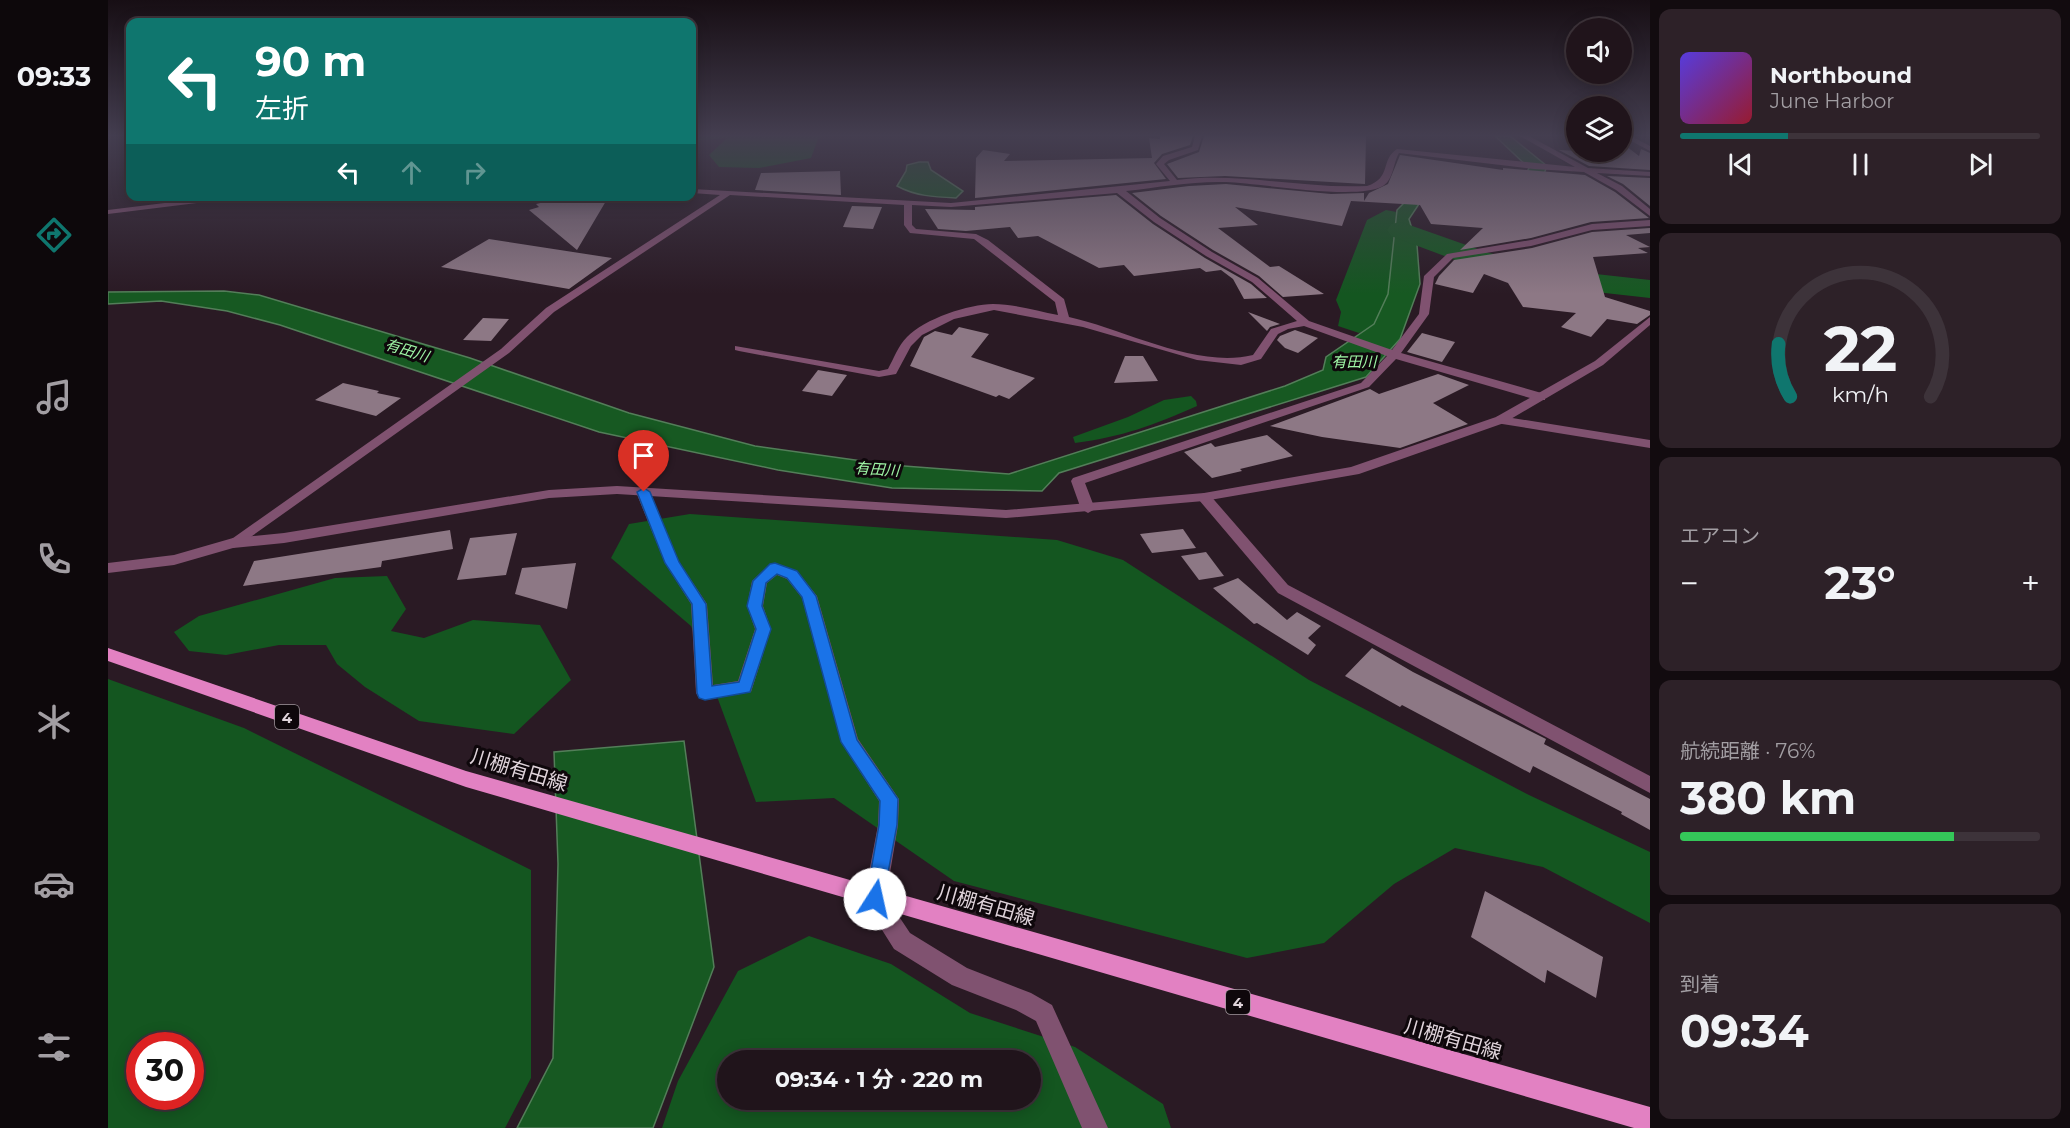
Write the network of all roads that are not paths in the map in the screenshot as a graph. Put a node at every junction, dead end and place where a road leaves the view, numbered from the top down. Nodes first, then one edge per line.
1 (1132, 189) edge
2 (1320, 189) edge
3 (1340, 189) edge
4 (1618, 189) edge
5 (1119, 190) junction
6 (696, 191) edge
7 (727, 194) junction
8 (197, 201) edge
9 (908, 204) junction
10 (108, 212) edge
11 (1650, 213) edge
12 (1650, 223) edge
13 (1064, 319) junction
14 (1650, 320) edge
15 (1305, 323) junction
16 (739, 348) dead end
17 (1394, 355) junction
18 (1541, 397) junction
19 (1500, 420) junction
20 (1650, 444) edge
21 (644, 492) junction
22 (1204, 497) junction
23 (1088, 509) junction
24 (233, 543) junction
25 (108, 568) edge
26 (108, 654) edge
27 (1650, 785) edge
28 (875, 899) junction
29 (1650, 1120) edge
30 (1095, 1128) edge

1 - 5 street
2 - 3 street
4 - 11 street
5 - 9 street
5 - 15 street
6 - 7 street
7 - 9 street
7 - 24 street
8 - 10 street
9 - 13 street
12 - 17 street
13 - 15 street
13 - 16 street
14 - 18 street
15 - 17 street
17 - 18 street
17 - 23 street
18 - 19 street
19 - 20 street
19 - 22 street
21 - 23 street
21 - 24 street
21 - 28 street
22 - 23 street
22 - 27 street
24 - 25 street
26 - 28 main road, 川棚有田線 / 4
28 - 29 main road, 川棚有田線 / 4
28 - 30 street

